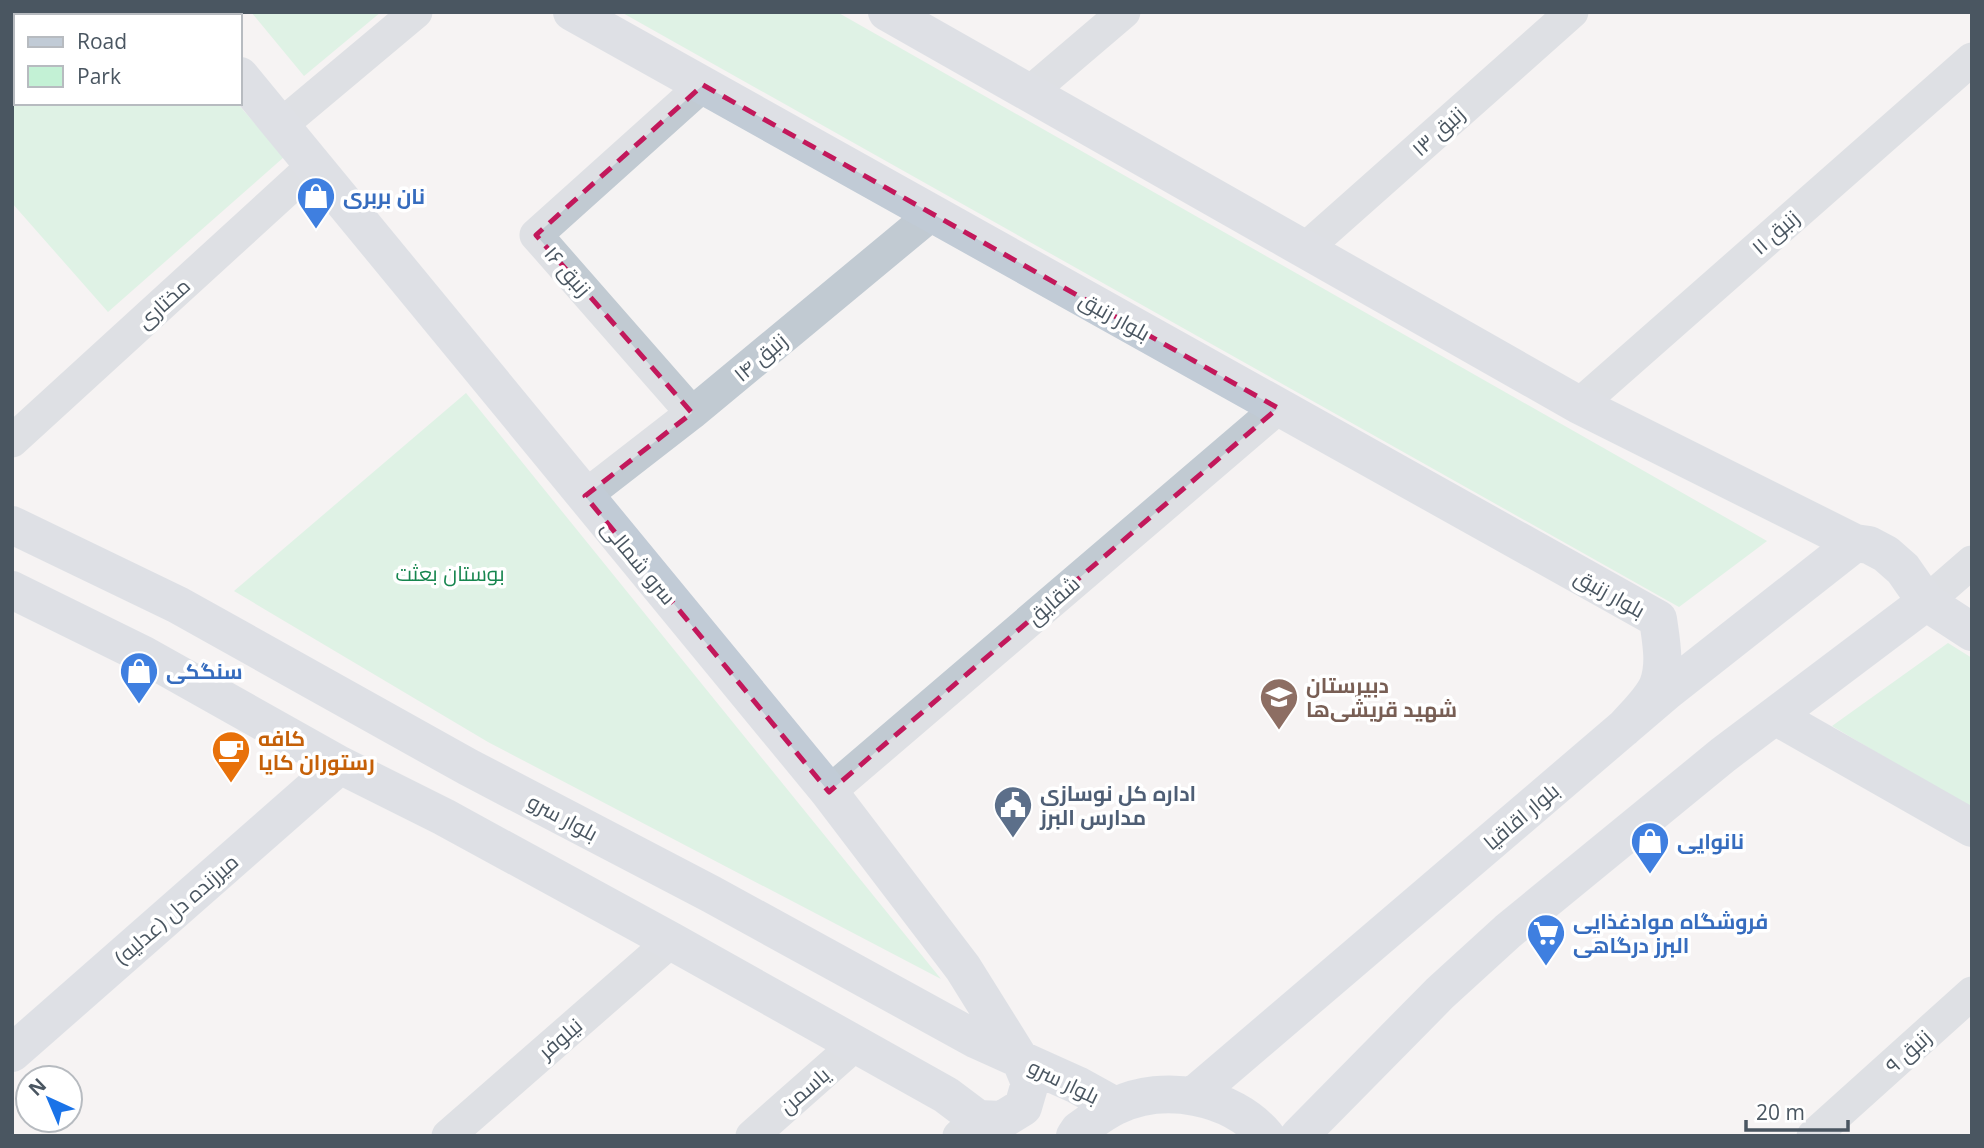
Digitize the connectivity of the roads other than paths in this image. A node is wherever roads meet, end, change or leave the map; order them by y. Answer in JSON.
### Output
{"nodes":[{"id":1,"x":416,"y":12,"type":"edge"},
{"id":2,"x":572,"y":12,"type":"edge"},
{"id":3,"x":887,"y":12,"type":"edge"},
{"id":4,"x":1124,"y":12,"type":"edge"},
{"id":5,"x":1572,"y":12,"type":"edge"},
{"id":6,"x":1972,"y":59,"type":"edge"},
{"id":7,"x":242,"y":78,"type":"edge"},
{"id":8,"x":703,"y":85,"type":"junction"},
{"id":9,"x":1029,"y":93,"type":"junction"},
{"id":10,"x":280,"y":126,"type":"junction"},
{"id":11,"x":313,"y":166,"type":"junction"},
{"id":12,"x":932,"y":214,"type":"junction"},
{"id":13,"x":1305,"y":249,"type":"junction"},
{"id":14,"x":1579,"y":405,"type":"junction"},
{"id":15,"x":1278,"y":408,"type":"junction"},
{"id":16,"x":692,"y":413,"type":"junction"},
{"id":17,"x":12,"y":441,"type":"edge"},
{"id":18,"x":585,"y":496,"type":"junction"},
{"id":19,"x":12,"y":525,"type":"edge"},
{"id":20,"x":1854,"y":543,"type":"junction"},
{"id":21,"x":1972,"y":562,"type":"edge"},
{"id":22,"x":12,"y":590,"type":"edge"},
{"id":23,"x":1926,"y":602,"type":"junction"},
{"id":24,"x":1972,"y":632,"type":"edge"},
{"id":25,"x":1775,"y":716,"type":"junction"},
{"id":26,"x":1624,"y":728,"type":"junction"},
{"id":27,"x":340,"y":765,"type":"junction"},
{"id":28,"x":829,"y":792,"type":"junction"},
{"id":29,"x":1972,"y":828,"type":"edge"},
{"id":30,"x":671,"y":941,"type":"junction"},
{"id":31,"x":1972,"y":993,"type":"edge"},
{"id":32,"x":856,"y":1044,"type":"junction"},
{"id":33,"x":12,"y":1053,"type":"edge"},
{"id":34,"x":1021,"y":1061,"type":"junction"},
{"id":35,"x":1193,"y":1096,"type":"junction"},
{"id":36,"x":1115,"y":1107,"type":"junction"},
{"id":37,"x":977,"y":1130,"type":"edge"},
{"id":38,"x":448,"y":1136,"type":"edge"},
{"id":39,"x":752,"y":1136,"type":"edge"},
{"id":40,"x":1075,"y":1136,"type":"edge"},
{"id":41,"x":1266,"y":1136,"type":"edge"},
{"id":42,"x":1299,"y":1136,"type":"edge"},
{"id":43,"x":1813,"y":1136,"type":"edge"}],
"edges":[{"from":1,"to":10,"type":"street"},
{"from":2,"to":8,"type":"street","name":"بلوار زنبق"},
{"from":3,"to":9,"type":"street"},
{"from":4,"to":9,"type":"street"},
{"from":5,"to":13,"type":"street","name":"زنبق ۱۳"},
{"from":6,"to":14,"type":"street","name":"زنبق ۱۱"},
{"from":7,"to":10,"type":"street","name":"سرو شمالی"},
{"from":8,"to":12,"type":"street","name":"بلوار زنبق"},
{"from":8,"to":16,"type":"street","name":"زنبق ۱۶"},
{"from":9,"to":13,"type":"street"},
{"from":10,"to":11,"type":"street","name":"سرو شمالی"},
{"from":11,"to":17,"type":"street","name":"مختاری"},
{"from":11,"to":18,"type":"street","name":"سرو شمالی"},
{"from":12,"to":15,"type":"street","name":"بلوار زنبق"},
{"from":12,"to":16,"type":"street","name":"زنبق ۱۴"},
{"from":13,"to":14,"type":"street"},
{"from":14,"to":20,"type":"street"},
{"from":15,"to":26,"type":"street","name":"بلوار زنبق"},
{"from":15,"to":28,"type":"street","name":"شقایق"},
{"from":16,"to":18,"type":"street","name":"زنبق ۱۴"},
{"from":18,"to":28,"type":"street","name":"سرو شمالی"},
{"from":19,"to":34,"type":"street","name":"بلوار سرو"},
{"from":20,"to":23,"type":"street"},
{"from":20,"to":26,"type":"street","name":"بلوار اقاقیا"},
{"from":21,"to":23,"type":"street"},
{"from":22,"to":27,"type":"street"},
{"from":23,"to":24,"type":"street"},
{"from":23,"to":25,"type":"street"},
{"from":25,"to":29,"type":"street"},
{"from":25,"to":42,"type":"street"},
{"from":26,"to":35,"type":"street","name":"بلوار اقاقیا"},
{"from":27,"to":30,"type":"street"},
{"from":27,"to":33,"type":"street","name":"میرزنده دل (عدلیه)"},
{"from":28,"to":34,"type":"street","name":"سرو شمالی"},
{"from":30,"to":32,"type":"street"},
{"from":30,"to":38,"type":"street","name":"نیلوفر"},
{"from":31,"to":43,"type":"street","name":"زنبق ۹"},
{"from":32,"to":37,"type":"street"},
{"from":32,"to":39,"type":"street","name":"یاسمن"},
{"from":34,"to":36,"type":"street","name":"بلوار سرو"},
{"from":34,"to":37,"type":"street"},
{"from":35,"to":36,"type":"street"},
{"from":35,"to":41,"type":"street"},
{"from":36,"to":40,"type":"street"}]}
